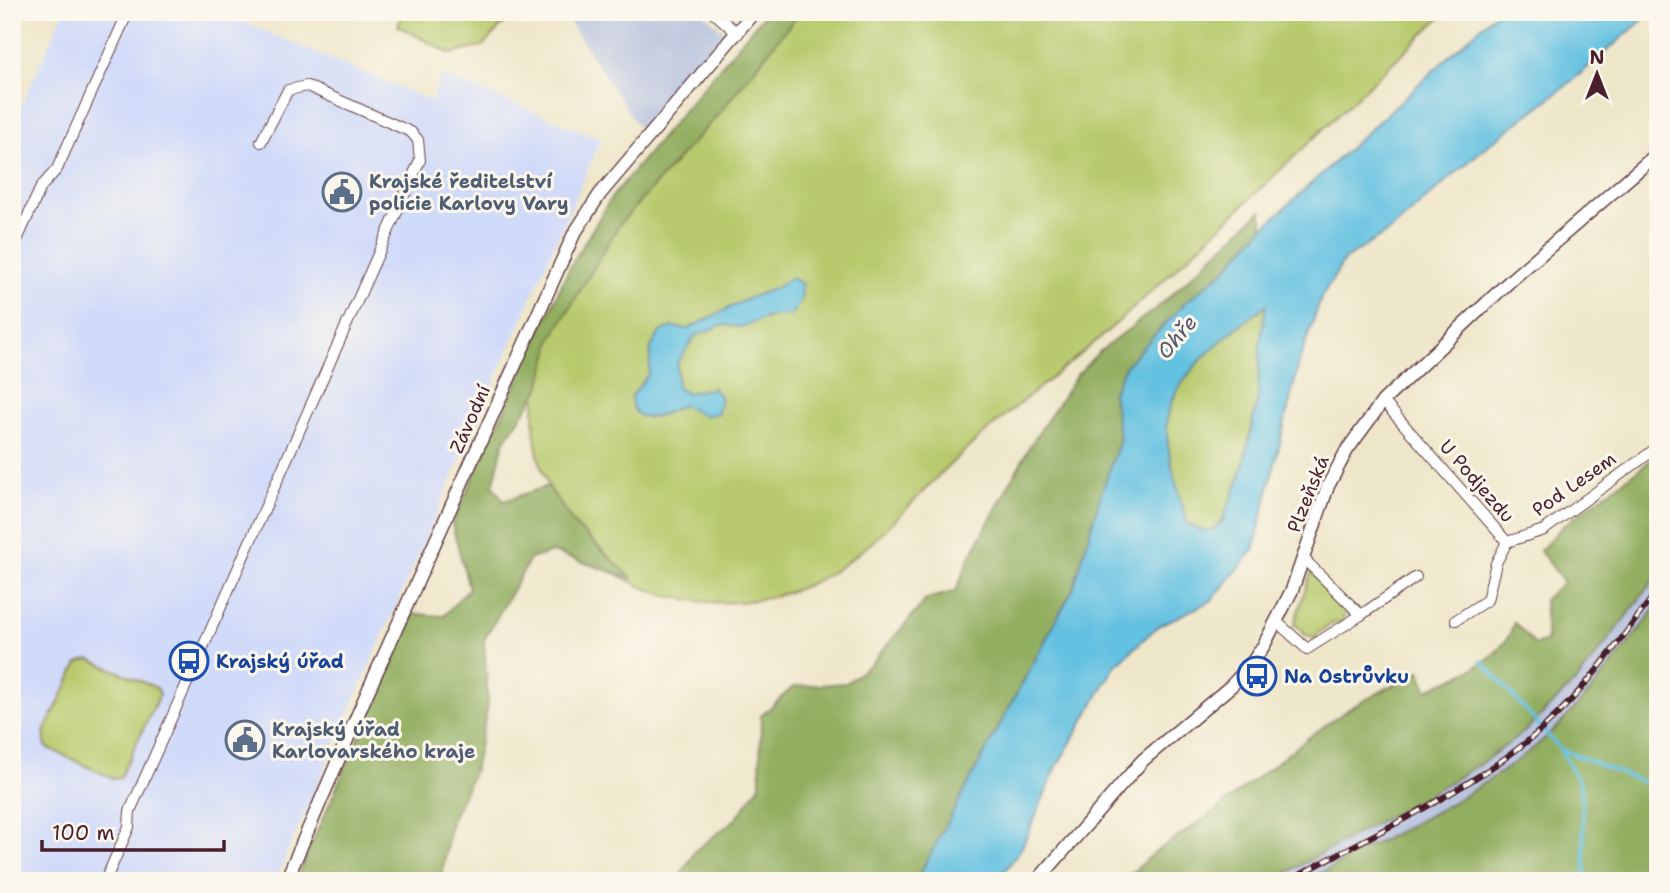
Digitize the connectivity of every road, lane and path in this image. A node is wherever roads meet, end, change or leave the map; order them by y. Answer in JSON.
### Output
{"nodes":[{"id":1,"x":128,"y":12,"type":"edge"},
{"id":2,"x":713,"y":12,"type":"edge"},
{"id":3,"x":754,"y":12,"type":"edge"},
{"id":4,"x":737,"y":34,"type":"junction"},
{"id":5,"x":261,"y":142,"type":"dead end"},
{"id":6,"x":1658,"y":153,"type":"edge"},
{"id":7,"x":12,"y":251,"type":"edge"},
{"id":8,"x":1383,"y":401,"type":"junction"},
{"id":9,"x":1658,"y":447,"type":"edge"},
{"id":10,"x":1507,"y":542,"type":"junction"},
{"id":11,"x":1303,"y":558,"type":"junction"},
{"id":12,"x":1416,"y":577,"type":"dead end"},
{"id":13,"x":1361,"y":615,"type":"junction"},
{"id":14,"x":1456,"y":620,"type":"dead end"},
{"id":15,"x":1277,"y":622,"type":"junction"},
{"id":16,"x":104,"y":881,"type":"edge"},
{"id":17,"x":286,"y":881,"type":"edge"},
{"id":18,"x":1037,"y":881,"type":"edge"}],
"edges":[{"from":1,"to":7,"type":"street"},
{"from":2,"to":4,"type":"street"},
{"from":3,"to":4,"type":"street","name":"Závodní"},
{"from":4,"to":17,"type":"street","name":"Závodní"},
{"from":5,"to":16,"type":"street"},
{"from":6,"to":8,"type":"street","name":"Plzeňská"},
{"from":8,"to":10,"type":"street","name":"U Podjezdu"},
{"from":8,"to":11,"type":"street","name":"Plzeňská"},
{"from":9,"to":10,"type":"street","name":"Pod Lesem"},
{"from":10,"to":14,"type":"street","name":"U Podjezdu"},
{"from":11,"to":13,"type":"street"},
{"from":11,"to":15,"type":"street","name":"Plzeňská"},
{"from":12,"to":13,"type":"street"},
{"from":13,"to":15,"type":"street"},
{"from":15,"to":18,"type":"street","name":"Plzeňská"}]}
